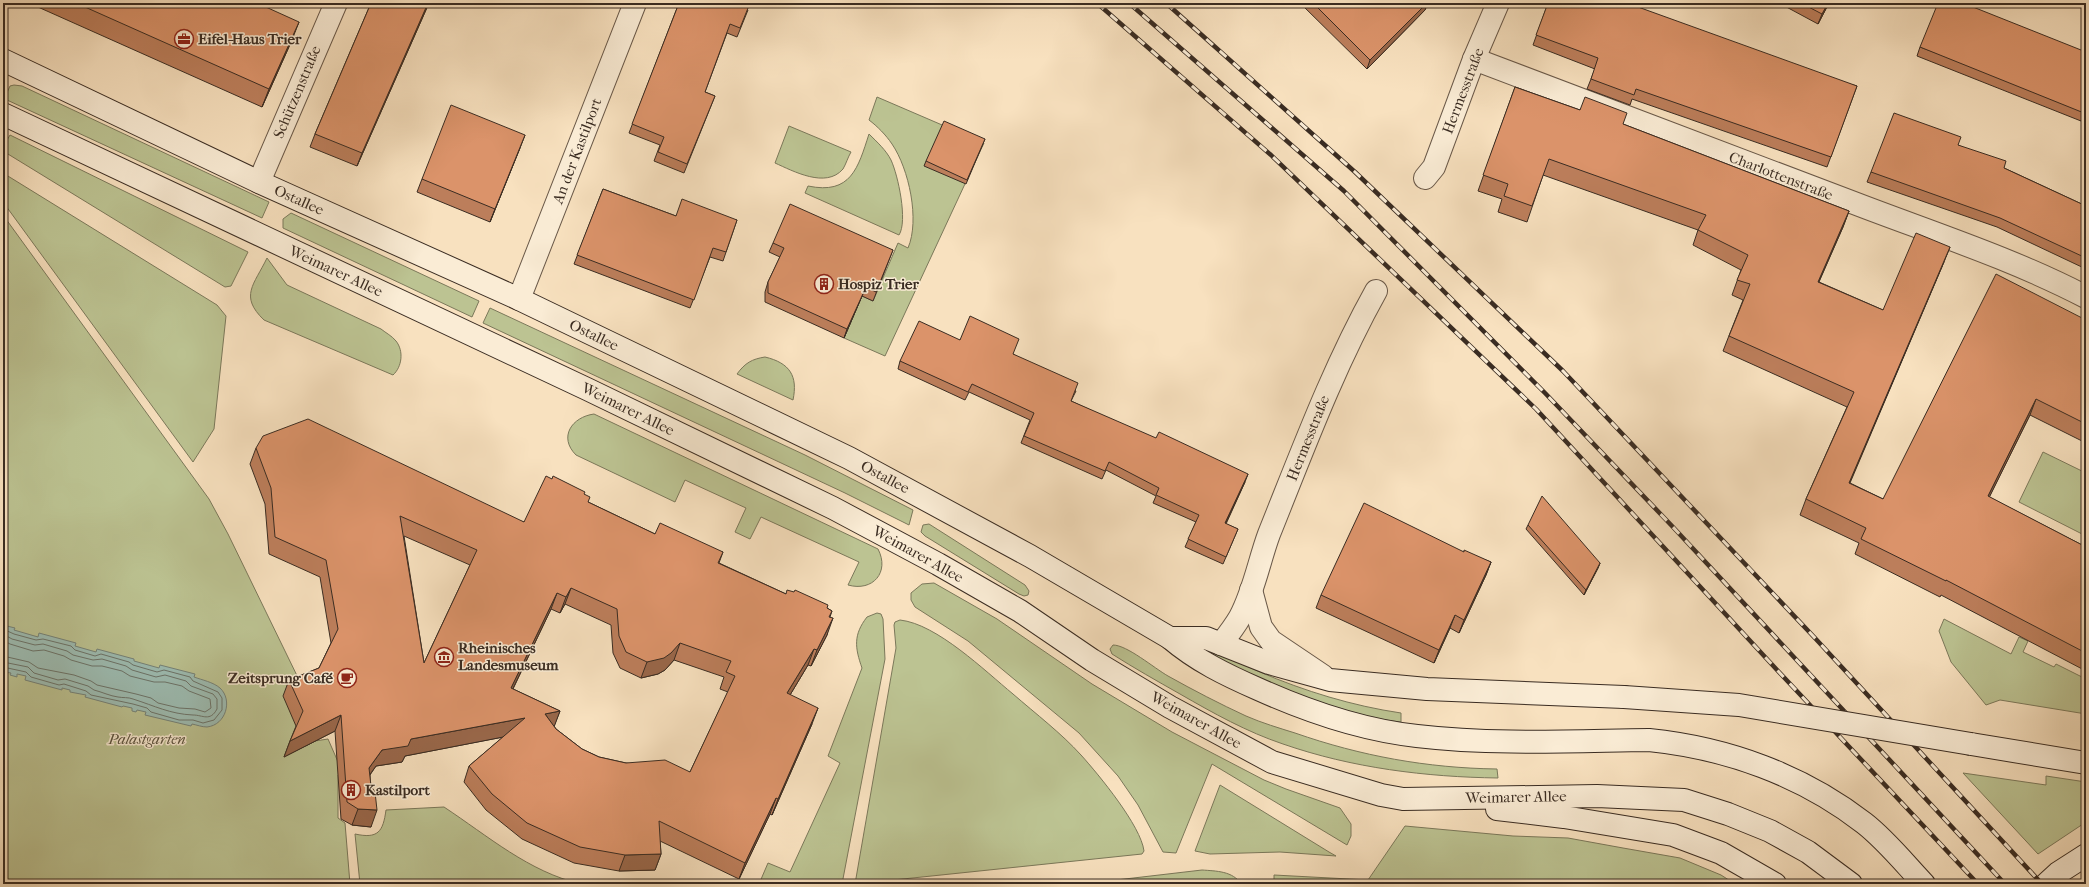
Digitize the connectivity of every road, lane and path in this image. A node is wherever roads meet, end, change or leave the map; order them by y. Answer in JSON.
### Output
{"nodes":[{"id":1,"x":336,"y":3,"type":"edge"},
{"id":2,"x":635,"y":3,"type":"edge"},
{"id":3,"x":1498,"y":3,"type":"edge"},
{"id":4,"x":1474,"y":59,"type":"junction"},
{"id":5,"x":3,"y":60,"type":"edge"},
{"id":6,"x":3,"y":114,"type":"edge"},
{"id":7,"x":1426,"y":178,"type":"dead end"},
{"id":8,"x":259,"y":182,"type":"junction"},
{"id":9,"x":1376,"y":291,"type":"dead end"},
{"id":10,"x":2086,"y":296,"type":"edge"},
{"id":11,"x":519,"y":299,"type":"junction"},
{"id":12,"x":1251,"y":590,"type":"junction"},
{"id":13,"x":1170,"y":638,"type":"junction"},
{"id":14,"x":1222,"y":644,"type":"junction"},
{"id":15,"x":1330,"y":680,"type":"junction"},
{"id":16,"x":2086,"y":763,"type":"edge"},
{"id":17,"x":1403,"y":799,"type":"junction"},
{"id":18,"x":2083,"y":857,"type":"edge"},
{"id":19,"x":1775,"y":884,"type":"edge"},
{"id":20,"x":1850,"y":884,"type":"edge"},
{"id":21,"x":1924,"y":884,"type":"edge"},
{"id":22,"x":2046,"y":884,"type":"edge"}],
"edges":[{"from":1,"to":8,"type":"main road","name":"Schützenstraße"},
{"from":2,"to":11,"type":"main road","name":"An der Kastilport"},
{"from":3,"to":4,"type":"main road","name":"Hermesstraße"},
{"from":4,"to":7,"type":"main road","name":"Hermesstraße"},
{"from":4,"to":10,"type":"main road","name":"Charlottenstraße"},
{"from":5,"to":8,"type":"main road","name":"Ostallee"},
{"from":6,"to":17,"type":"main road","name":"Weimarer Allee"},
{"from":8,"to":11,"type":"main road","name":"Ostallee"},
{"from":9,"to":12,"type":"main road","name":"Hermesstraße"},
{"from":11,"to":13,"type":"main road","name":"Ostallee"},
{"from":12,"to":14,"type":"main road","name":"Hermesstraße"},
{"from":12,"to":15,"type":"main road"},
{"from":13,"to":14,"type":"main road"},
{"from":13,"to":21,"type":"main road","name":"Ostallee"},
{"from":14,"to":15,"type":"main road"},
{"from":15,"to":16,"type":"main road","bridge":true},
{"from":17,"to":19,"type":"main road"},
{"from":17,"to":20,"type":"main road","name":"Weimarer Allee"},
{"from":18,"to":22,"type":"main road"}]}
